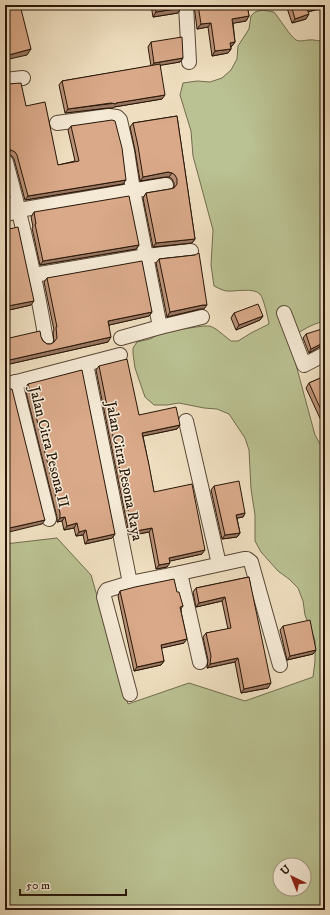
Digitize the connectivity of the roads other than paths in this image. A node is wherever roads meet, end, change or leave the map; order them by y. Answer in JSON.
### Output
{"nodes":[{"id":1,"x":186,"y":5,"type":"edge"},
{"id":2,"x":190,"y":62,"type":"dead end"},
{"id":3,"x":23,"y":78,"type":"dead end"},
{"id":4,"x":5,"y":80,"type":"edge"},
{"id":5,"x":57,"y":123,"type":"dead end"},
{"id":6,"x":6,"y":162,"type":"dead end"},
{"id":7,"x":166,"y":185,"type":"dead end"},
{"id":8,"x":133,"y":190,"type":"junction"},
{"id":9,"x":19,"y":210,"type":"junction"},
{"id":10,"x":5,"y":215,"type":"edge"},
{"id":11,"x":191,"y":250,"type":"dead end"},
{"id":12,"x":146,"y":256,"type":"junction"},
{"id":13,"x":34,"y":275,"type":"junction"},
{"id":14,"x":284,"y":313,"type":"dead end"},
{"id":15,"x":202,"y":317,"type":"dead end"},
{"id":16,"x":160,"y":327,"type":"junction"},
{"id":17,"x":121,"y":338,"type":"dead end"},
{"id":18,"x":46,"y":340,"type":"dead end"},
{"id":19,"x":325,"y":354,"type":"edge"},
{"id":20,"x":120,"y":355,"type":"dead end"},
{"id":21,"x":86,"y":364,"type":"junction"},
{"id":22,"x":10,"y":384,"type":"edge"},
{"id":23,"x":186,"y":421,"type":"dead end"},
{"id":24,"x":49,"y":519,"type":"dead end"},
{"id":25,"x":219,"y":564,"type":"junction"},
{"id":26,"x":180,"y":573,"type":"junction"},
{"id":27,"x":130,"y":584,"type":"junction"},
{"id":28,"x":200,"y":662,"type":"dead end"},
{"id":29,"x":280,"y":665,"type":"dead end"},
{"id":30,"x":130,"y":694,"type":"dead end"}],
"edges":[{"from":1,"to":2,"type":"street"},
{"from":3,"to":4,"type":"street"},
{"from":5,"to":8,"type":"street"},
{"from":6,"to":9,"type":"street"},
{"from":7,"to":8,"type":"street"},
{"from":8,"to":9,"type":"street"},
{"from":8,"to":12,"type":"street"},
{"from":9,"to":10,"type":"street"},
{"from":9,"to":13,"type":"street"},
{"from":11,"to":12,"type":"street"},
{"from":12,"to":13,"type":"street"},
{"from":12,"to":16,"type":"street"},
{"from":13,"to":18,"type":"street"},
{"from":14,"to":19,"type":"street"},
{"from":15,"to":16,"type":"street"},
{"from":16,"to":17,"type":"street"},
{"from":20,"to":21,"type":"street"},
{"from":21,"to":22,"type":"street"},
{"from":21,"to":27,"type":"street","name":"Jalan Citra Pesona Raya"},
{"from":22,"to":24,"type":"street","name":"Jalan Citra Pesona II"},
{"from":23,"to":25,"type":"street"},
{"from":25,"to":26,"type":"street"},
{"from":25,"to":29,"type":"street"},
{"from":26,"to":27,"type":"street"},
{"from":26,"to":28,"type":"street"},
{"from":27,"to":30,"type":"street"}]}
